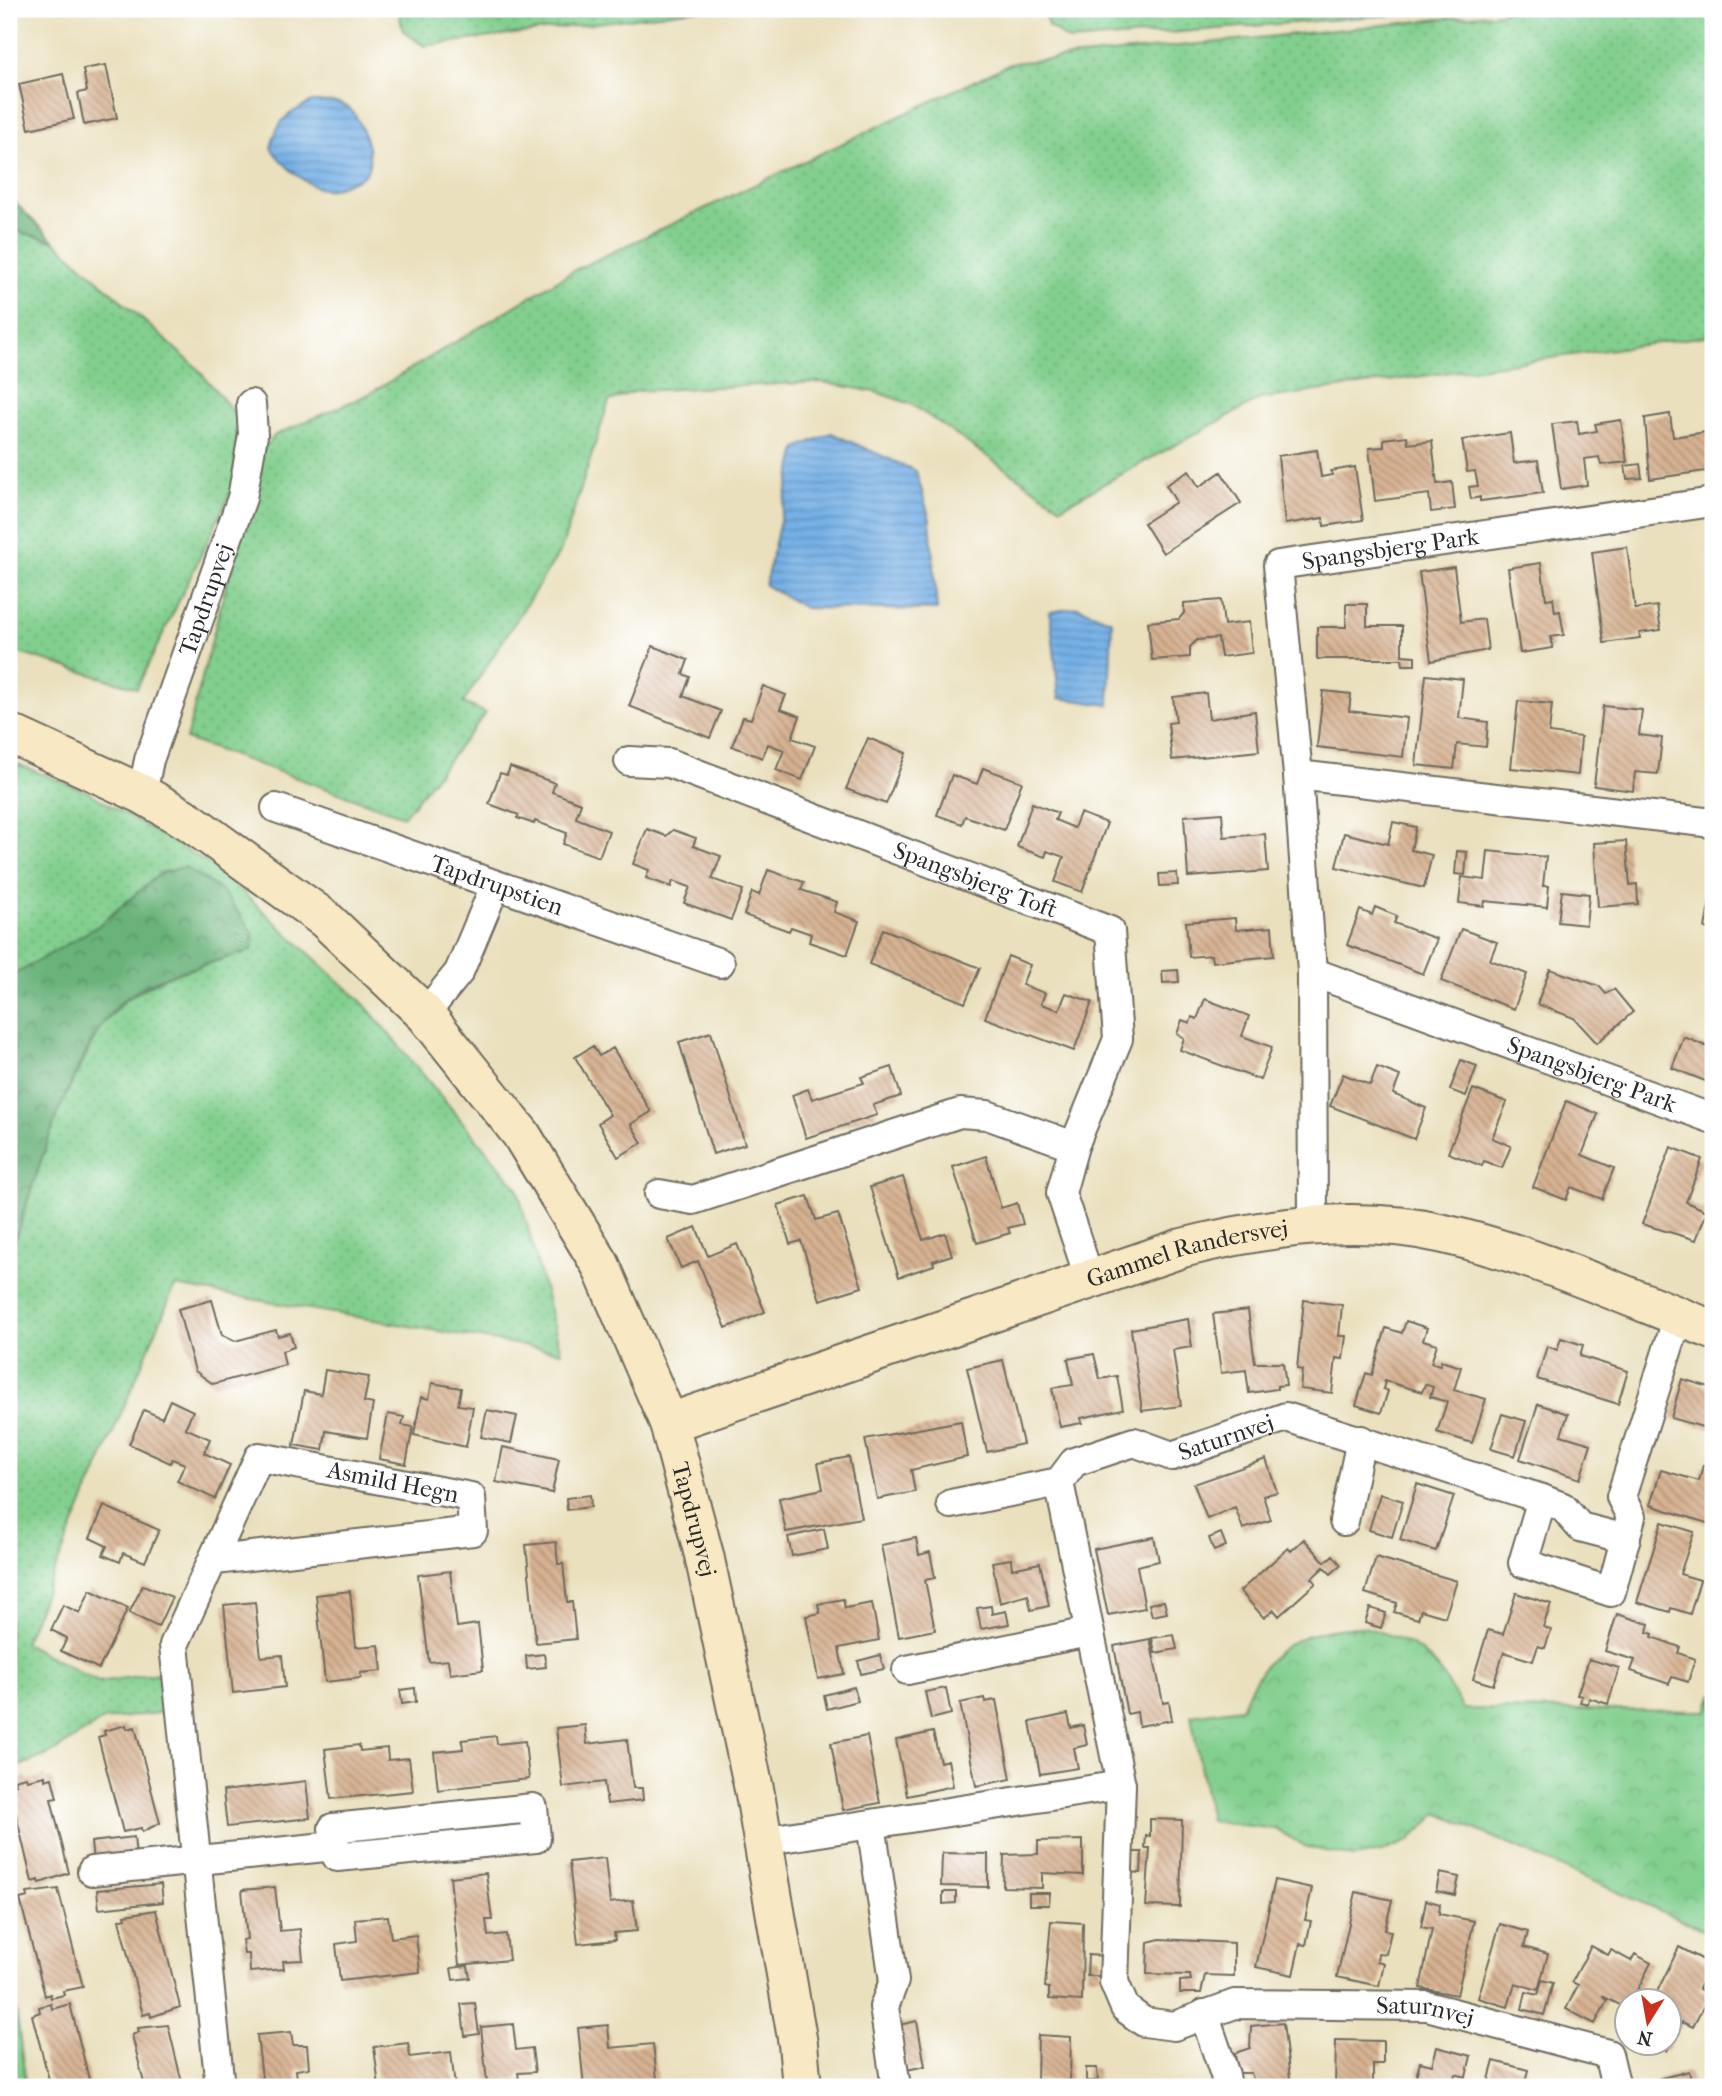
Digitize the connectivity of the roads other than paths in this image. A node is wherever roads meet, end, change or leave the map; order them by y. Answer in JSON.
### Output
{"nodes":[{"id":1,"x":251,"y":404,"type":"dead end"},
{"id":2,"x":1713,"y":502,"type":"edge"},
{"id":3,"x":9,"y":733,"type":"edge"},
{"id":4,"x":629,"y":761,"type":"dead end"},
{"id":5,"x":1298,"y":775,"type":"junction"},
{"id":6,"x":142,"y":794,"type":"junction"},
{"id":7,"x":275,"y":808,"type":"dead end"},
{"id":8,"x":1713,"y":823,"type":"edge"},
{"id":9,"x":495,"y":886,"type":"junction"},
{"id":10,"x":720,"y":963,"type":"dead end"},
{"id":11,"x":1312,"y":972,"type":"junction"},
{"id":12,"x":425,"y":1014,"type":"junction"},
{"id":13,"x":1713,"y":1119,"type":"edge"},
{"id":14,"x":1074,"y":1146,"type":"junction"},
{"id":15,"x":659,"y":1195,"type":"dead end"},
{"id":16,"x":1313,"y":1225,"type":"junction"},
{"id":17,"x":1090,"y":1280,"type":"junction"},
{"id":18,"x":1678,"y":1317,"type":"junction"},
{"id":19,"x":1713,"y":1330,"type":"edge"},
{"id":20,"x":668,"y":1423,"type":"junction"},
{"id":21,"x":1361,"y":1440,"type":"junction"},
{"id":22,"x":1059,"y":1482,"type":"junction"},
{"id":23,"x":1542,"y":1499,"type":"junction"},
{"id":24,"x":951,"y":1504,"type":"dead end"},
{"id":25,"x":1344,"y":1521,"type":"dead end"},
{"id":26,"x":1626,"y":1539,"type":"junction"},
{"id":27,"x":215,"y":1560,"type":"junction"},
{"id":28,"x":1088,"y":1632,"type":"junction"},
{"id":29,"x":907,"y":1670,"type":"dead end"},
{"id":30,"x":1121,"y":1785,"type":"junction"},
{"id":31,"x":871,"y":1824,"type":"junction"},
{"id":32,"x":762,"y":1841,"type":"junction"},
{"id":33,"x":335,"y":1846,"type":"junction"},
{"id":34,"x":194,"y":1860,"type":"junction"},
{"id":35,"x":92,"y":1871,"type":"dead end"},
{"id":36,"x":1203,"y":2014,"type":"junction"},
{"id":37,"x":220,"y":2087,"type":"edge"},
{"id":38,"x":802,"y":2087,"type":"edge"},
{"id":39,"x":896,"y":2087,"type":"edge"},
{"id":40,"x":1227,"y":2087,"type":"edge"},
{"id":41,"x":1616,"y":2087,"type":"edge"}],
"edges":[{"from":1,"to":6,"type":"street","name":"Tapdrupvej"},
{"from":2,"to":5,"type":"street","name":"Spangsbjerg Park"},
{"from":3,"to":6,"type":"street","name":"Tapdrupvej"},
{"from":4,"to":14,"type":"street","name":"Spangsbjerg Toft"},
{"from":5,"to":8,"type":"street"},
{"from":5,"to":11,"type":"street","name":"Spangsbjerg Park"},
{"from":6,"to":12,"type":"street","name":"Tapdrupvej"},
{"from":7,"to":9,"type":"street","name":"Tapdrupstien"},
{"from":9,"to":10,"type":"street","name":"Tapdrupstien"},
{"from":9,"to":12,"type":"street"},
{"from":11,"to":13,"type":"street","name":"Spangsbjerg Park"},
{"from":11,"to":16,"type":"street","name":"Spangsbjerg Park"},
{"from":12,"to":20,"type":"street","name":"Tapdrupvej"},
{"from":14,"to":15,"type":"street"},
{"from":14,"to":17,"type":"street","name":"Spangsbjerg Toft"},
{"from":16,"to":17,"type":"street","name":"Gammel Randersvej"},
{"from":16,"to":18,"type":"street","name":"Gammel Randersvej"},
{"from":17,"to":20,"type":"street","name":"Gammel Randersvej"},
{"from":18,"to":19,"type":"street","name":"Gammel Randersvej"},
{"from":18,"to":26,"type":"street"},
{"from":20,"to":32,"type":"street","name":"Tapdrupvej"},
{"from":21,"to":22,"type":"street","name":"Saturnvej"},
{"from":21,"to":23,"type":"street","name":"Saturnvej"},
{"from":21,"to":25,"type":"street"},
{"from":22,"to":24,"type":"street"},
{"from":22,"to":28,"type":"street","name":"Saturnvej"},
{"from":23,"to":26,"type":"street","name":"Saturnvej"},
{"from":23,"to":26,"type":"street"},
{"from":27,"to":27,"type":"street","name":"Asmild Hegn"},
{"from":27,"to":34,"type":"street","name":"Asmild Hegn"},
{"from":28,"to":29,"type":"street"},
{"from":28,"to":30,"type":"street","name":"Saturnvej"},
{"from":30,"to":31,"type":"street"},
{"from":30,"to":36,"type":"street","name":"Saturnvej"},
{"from":31,"to":32,"type":"street"},
{"from":31,"to":39,"type":"street"},
{"from":32,"to":38,"type":"street","name":"Tapdrupvej"},
{"from":33,"to":33,"type":"street"},
{"from":33,"to":34,"type":"street"},
{"from":34,"to":35,"type":"street"},
{"from":34,"to":37,"type":"street","name":"Asmild Hegn"},
{"from":36,"to":40,"type":"street"},
{"from":36,"to":41,"type":"street","name":"Saturnvej"}]}
